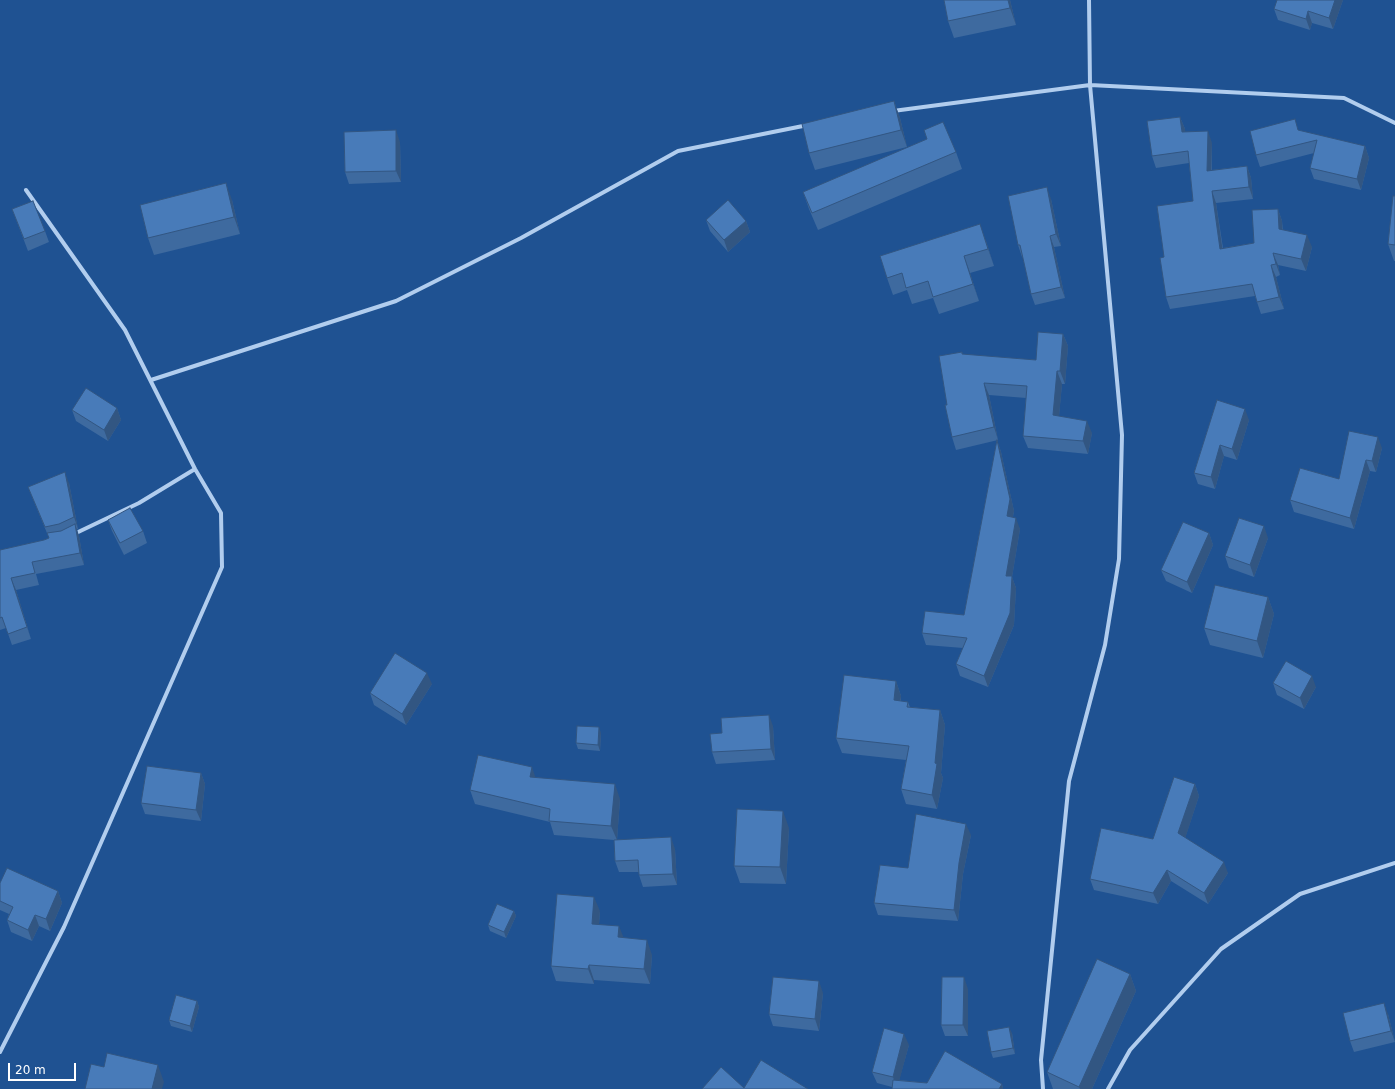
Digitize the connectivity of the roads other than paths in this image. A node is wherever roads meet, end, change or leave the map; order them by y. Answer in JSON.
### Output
{"nodes":[{"id":1,"x":1089,"y":0,"type":"edge"},
{"id":2,"x":1090,"y":85,"type":"junction"},
{"id":3,"x":886,"y":112,"type":"edge"},
{"id":4,"x":816,"y":123,"type":"edge"},
{"id":5,"x":1395,"y":123,"type":"edge"},
{"id":6,"x":26,"y":190,"type":"dead end"},
{"id":7,"x":150,"y":380,"type":"junction"},
{"id":8,"x":195,"y":469,"type":"junction"},
{"id":9,"x":71,"y":535,"type":"edge"},
{"id":10,"x":1395,"y":863,"type":"edge"},
{"id":11,"x":0,"y":1052,"type":"edge"},
{"id":12,"x":1043,"y":1089,"type":"edge"},
{"id":13,"x":1108,"y":1089,"type":"edge"}],
"edges":[{"from":1,"to":2,"type":"street"},
{"from":2,"to":3,"type":"street"},
{"from":2,"to":5,"type":"street"},
{"from":2,"to":12,"type":"street"},
{"from":4,"to":7,"type":"street"},
{"from":6,"to":7,"type":"street"},
{"from":7,"to":8,"type":"street"},
{"from":8,"to":9,"type":"street"},
{"from":8,"to":11,"type":"street"},
{"from":10,"to":13,"type":"street"}]}
